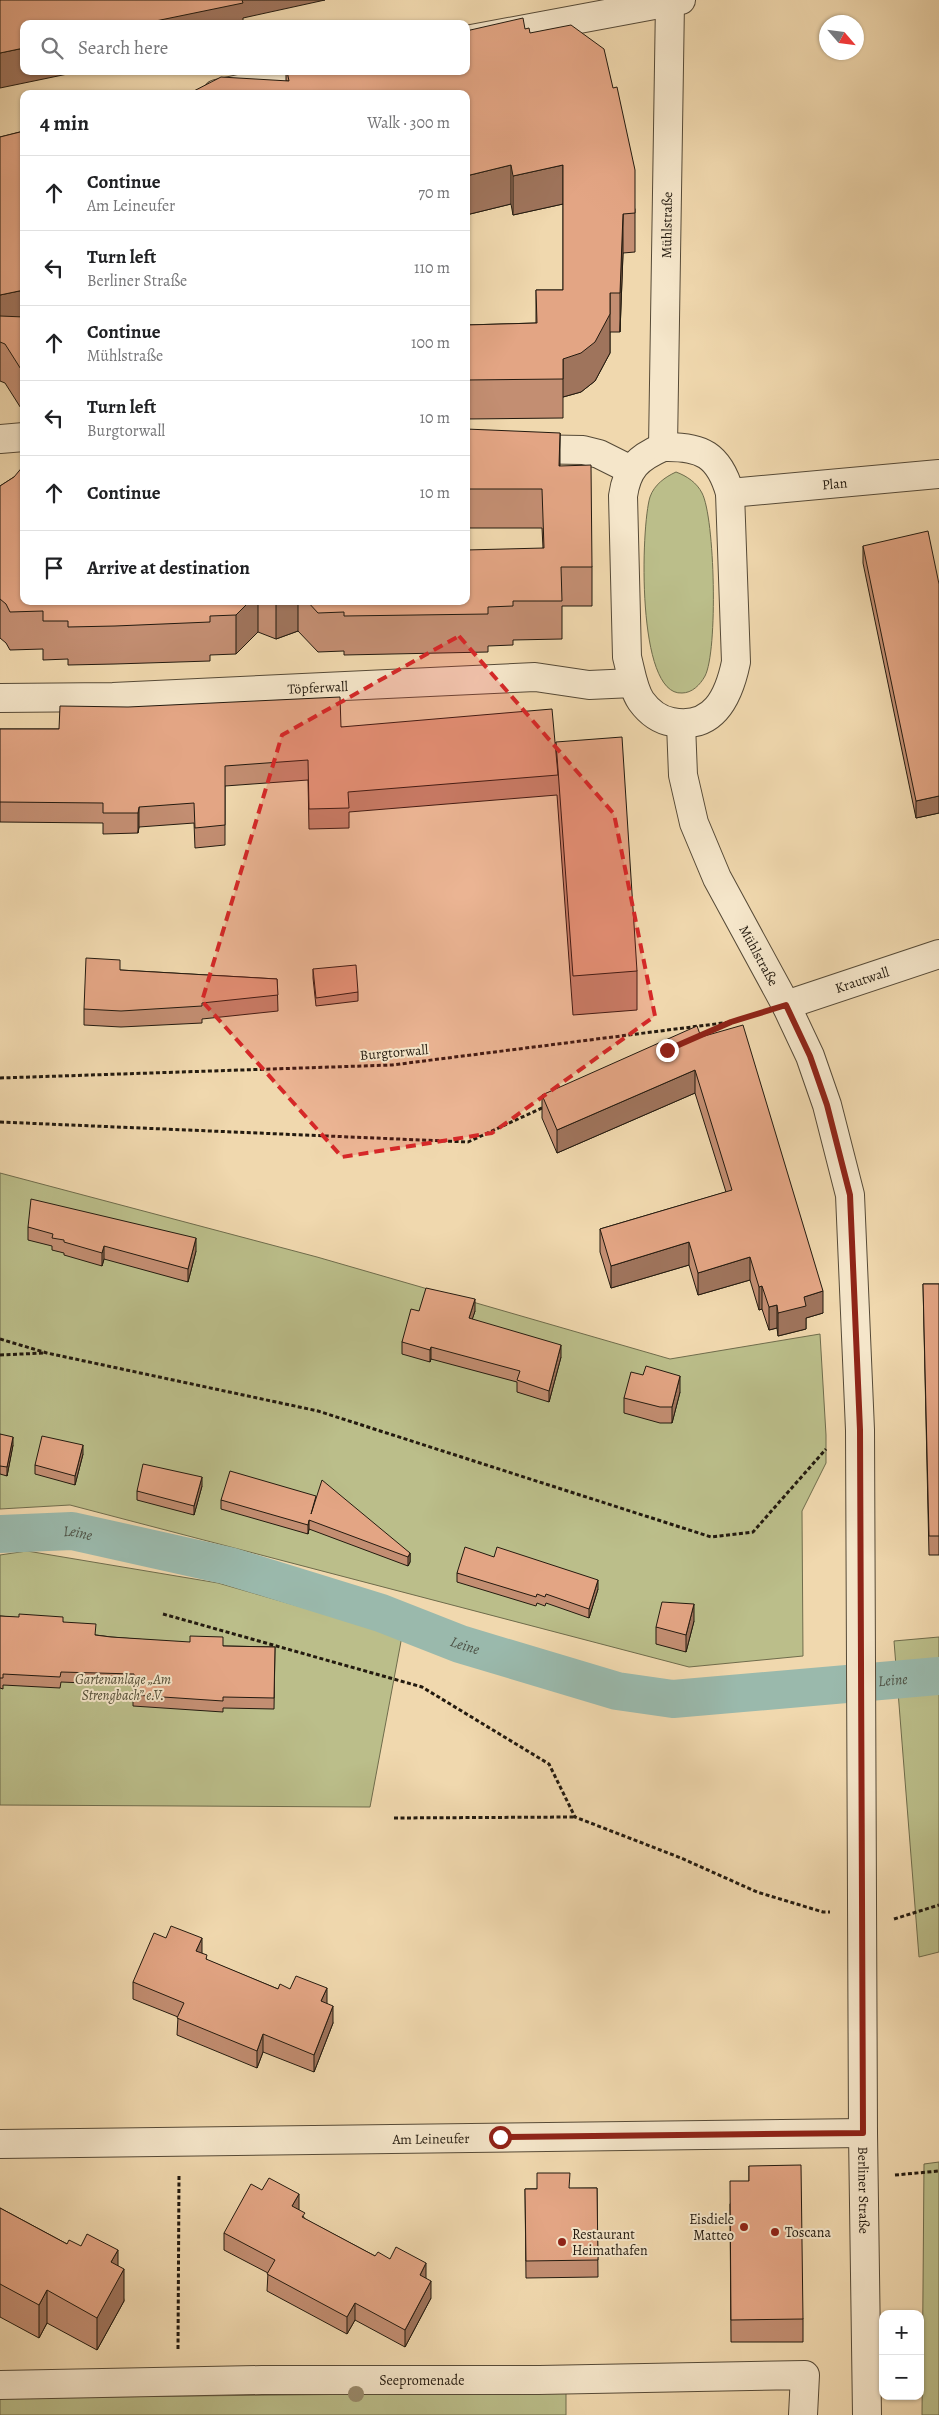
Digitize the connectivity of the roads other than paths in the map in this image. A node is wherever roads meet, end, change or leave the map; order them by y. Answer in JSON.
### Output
{"nodes":[{"id":1,"x":676,"y":1,"type":"edge"},
{"id":2,"x":470,"y":39,"type":"edge"},
{"id":3,"x":303,"y":75,"type":"edge"},
{"id":4,"x":234,"y":90,"type":"edge"},
{"id":5,"x":20,"y":437,"type":"edge"},
{"id":6,"x":0,"y":438,"type":"edge"},
{"id":7,"x":663,"y":447,"type":"junction"},
{"id":8,"x":470,"y":448,"type":"edge"},
{"id":9,"x":631,"y":470,"type":"junction"},
{"id":10,"x":939,"y":474,"type":"edge"},
{"id":11,"x":730,"y":493,"type":"junction"},
{"id":12,"x":633,"y":683,"type":"junction"},
{"id":13,"x":0,"y":698,"type":"edge"},
{"id":14,"x":681,"y":724,"type":"junction"},
{"id":15,"x":939,"y":954,"type":"edge"},
{"id":16,"x":786,"y":1005,"type":"junction"},
{"id":17,"x":861,"y":1545,"type":"joint"},
{"id":18,"x":863,"y":2133,"type":"junction"},
{"id":19,"x":0,"y":2144,"type":"edge"},
{"id":20,"x":0,"y":2385,"type":"edge"},
{"id":21,"x":803,"y":2415,"type":"edge"},
{"id":22,"x":867,"y":2415,"type":"edge"}],
"edges":[{"from":1,"to":2,"type":"street"},
{"from":1,"to":7,"type":"street","name":"Mühlstraße"},
{"from":3,"to":4,"type":"street"},
{"from":5,"to":6,"type":"street"},
{"from":7,"to":9,"type":"street"},
{"from":7,"to":11,"type":"street"},
{"from":8,"to":9,"type":"street"},
{"from":9,"to":12,"type":"street"},
{"from":10,"to":11,"type":"street","name":"Plan"},
{"from":11,"to":14,"type":"street"},
{"from":12,"to":13,"type":"street","name":"Töpferwall"},
{"from":12,"to":14,"type":"street"},
{"from":14,"to":16,"type":"street","name":"Mühlstraße"},
{"from":15,"to":16,"type":"street","name":"Krautwall"},
{"from":16,"to":17,"type":"street","name":"Mühlstraße"},
{"from":17,"to":18,"type":"street","name":"Berliner Straße"},
{"from":18,"to":19,"type":"street","name":"Am Leineufer"},
{"from":18,"to":22,"type":"street","name":"Berliner Straße"},
{"from":20,"to":21,"type":"street","name":"Seepromenade"}]}
